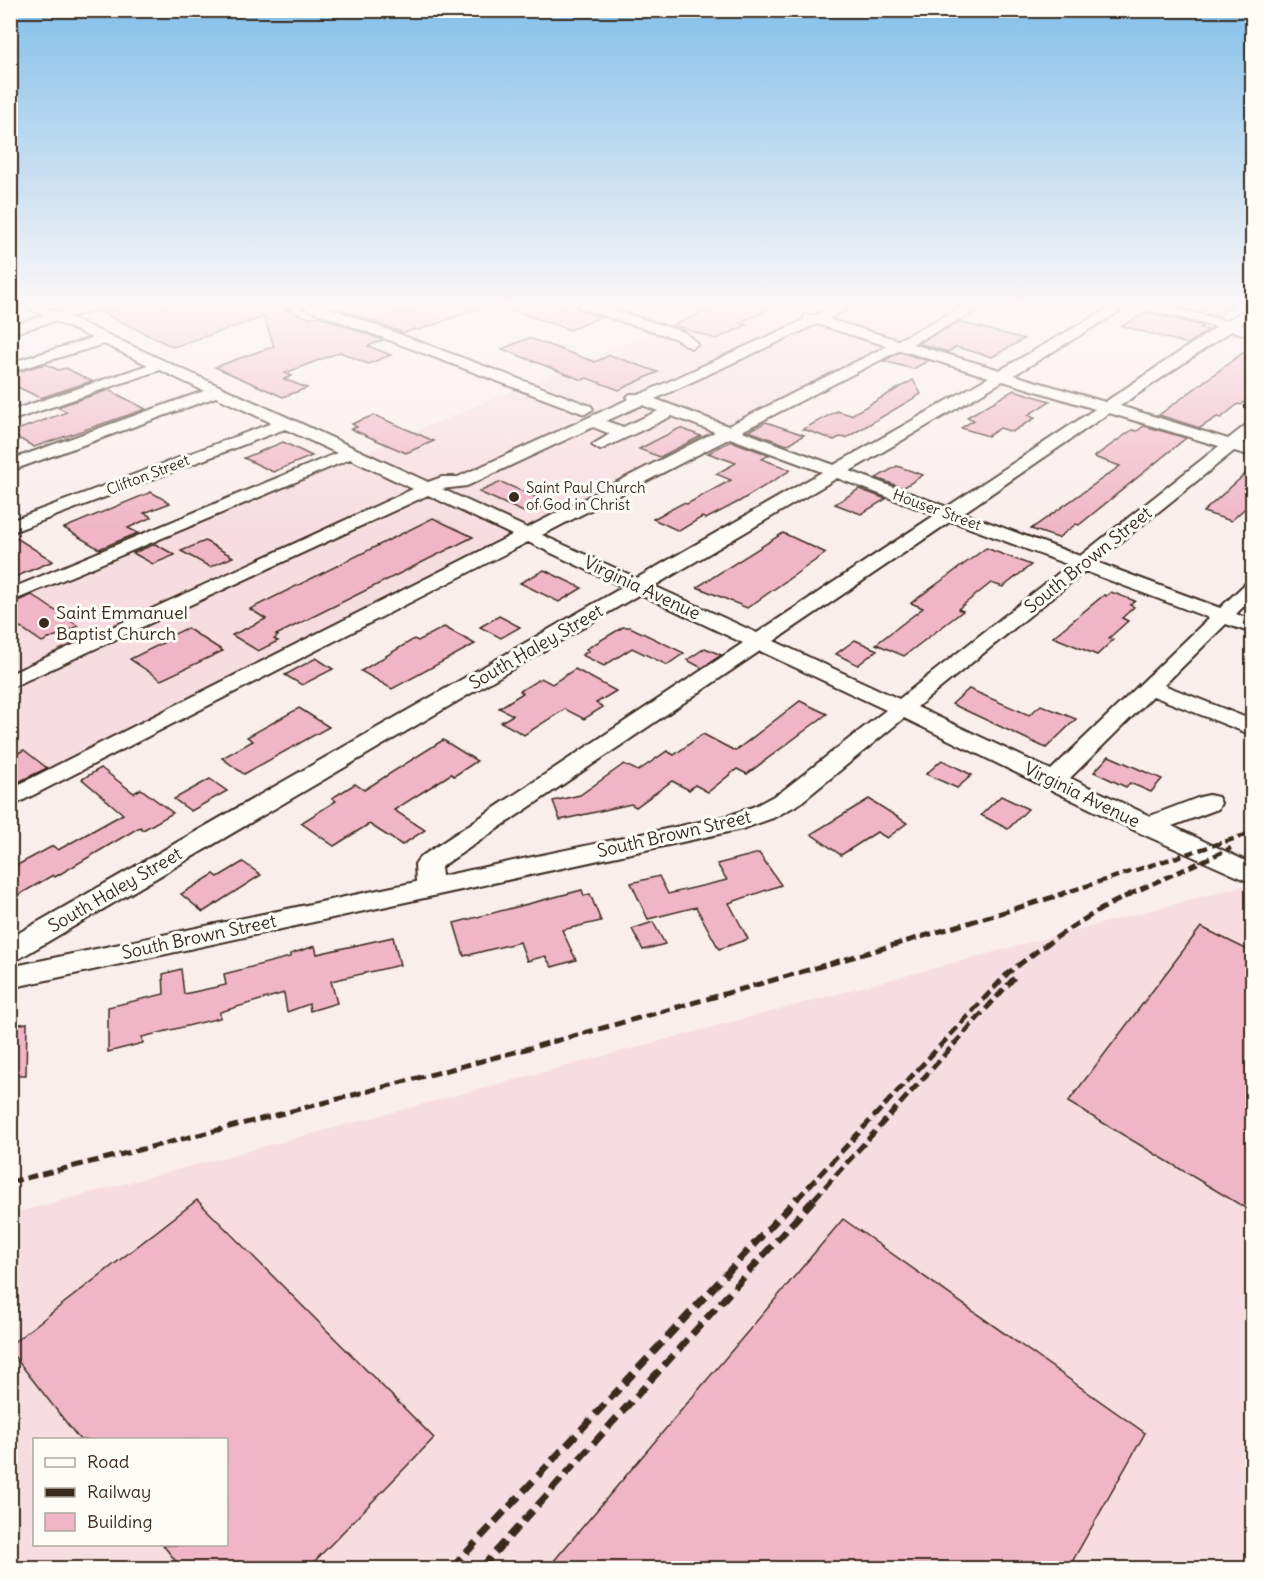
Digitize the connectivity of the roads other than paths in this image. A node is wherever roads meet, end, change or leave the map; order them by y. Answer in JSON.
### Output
{"nodes":[{"id":1,"x":121,"y":379,"type":"edge"},
{"id":2,"x":191,"y":379,"type":"edge"},
{"id":3,"x":497,"y":379,"type":"edge"},
{"id":4,"x":651,"y":379,"type":"edge"},
{"id":5,"x":683,"y":379,"type":"edge"},
{"id":6,"x":833,"y":379,"type":"edge"},
{"id":7,"x":996,"y":379,"type":"edge"},
{"id":8,"x":1010,"y":379,"type":"edge"},
{"id":9,"x":1151,"y":379,"type":"edge"},
{"id":10,"x":217,"y":391,"type":"junction"},
{"id":11,"x":621,"y":392,"type":"junction"},
{"id":12,"x":641,"y":400,"type":"junction"},
{"id":13,"x":1107,"y":408,"type":"junction"},
{"id":14,"x":671,"y":411,"type":"junction"},
{"id":15,"x":589,"y":415,"type":"junction"},
{"id":16,"x":10,"y":416,"type":"edge"},
{"id":17,"x":285,"y":423,"type":"junction"},
{"id":18,"x":544,"y":427,"type":"dead end"},
{"id":19,"x":1252,"y":428,"type":"edge"},
{"id":20,"x":728,"y":432,"type":"junction"},
{"id":21,"x":624,"y":433,"type":"junction"},
{"id":22,"x":600,"y":445,"type":"dead end"},
{"id":23,"x":1242,"y":448,"type":"edge"},
{"id":24,"x":351,"y":453,"type":"junction"},
{"id":25,"x":10,"y":466,"type":"edge"},
{"id":26,"x":836,"y":472,"type":"junction"},
{"id":27,"x":440,"y":480,"type":"junction"},
{"id":28,"x":949,"y":514,"type":"junction"},
{"id":29,"x":10,"y":528,"type":"edge"},
{"id":30,"x":526,"y":535,"type":"junction"},
{"id":31,"x":1083,"y":564,"type":"junction"},
{"id":32,"x":639,"y":587,"type":"junction"},
{"id":33,"x":1252,"y":588,"type":"edge"},
{"id":34,"x":10,"y":596,"type":"edge"},
{"id":35,"x":1223,"y":616,"type":"junction"},
{"id":36,"x":1252,"y":627,"type":"edge"},
{"id":37,"x":757,"y":641,"type":"junction"},
{"id":38,"x":10,"y":682,"type":"edge"},
{"id":39,"x":1150,"y":687,"type":"junction"},
{"id":40,"x":903,"y":709,"type":"junction"},
{"id":41,"x":1252,"y":728,"type":"edge"},
{"id":42,"x":1053,"y":781,"type":"junction"},
{"id":43,"x":10,"y":799,"type":"edge"},
{"id":44,"x":1209,"y":803,"type":"dead end"},
{"id":45,"x":1147,"y":826,"type":"junction"},
{"id":46,"x":1252,"y":874,"type":"edge"},
{"id":47,"x":430,"y":888,"type":"junction"},
{"id":48,"x":10,"y":951,"type":"edge"},
{"id":49,"x":10,"y":978,"type":"edge"}],
"edges":[{"from":1,"to":16,"type":"street"},
{"from":2,"to":10,"type":"street","name":"Virginia Avenue"},
{"from":3,"to":15,"type":"street"},
{"from":4,"to":11,"type":"street"},
{"from":5,"to":12,"type":"street"},
{"from":6,"to":20,"type":"street"},
{"from":7,"to":26,"type":"street","name":"South Haley Street"},
{"from":8,"to":13,"type":"street"},
{"from":9,"to":13,"type":"street"},
{"from":10,"to":17,"type":"street","name":"Virginia Avenue"},
{"from":10,"to":25,"type":"street"},
{"from":11,"to":12,"type":"street","name":"Houser Street"},
{"from":11,"to":15,"type":"street"},
{"from":12,"to":14,"type":"street","name":"Houser Street"},
{"from":12,"to":15,"type":"street"},
{"from":13,"to":23,"type":"street"},
{"from":13,"to":28,"type":"street"},
{"from":14,"to":20,"type":"street","name":"Houser Street"},
{"from":14,"to":21,"type":"street"},
{"from":15,"to":18,"type":"street"},
{"from":15,"to":21,"type":"street"},
{"from":15,"to":27,"type":"street"},
{"from":17,"to":24,"type":"street","name":"Virginia Avenue"},
{"from":17,"to":29,"type":"street","name":"Clifton Street"},
{"from":19,"to":23,"type":"street","name":"South Brown Street"},
{"from":20,"to":26,"type":"street","name":"Houser Street"},
{"from":20,"to":30,"type":"street"},
{"from":21,"to":22,"type":"street"},
{"from":23,"to":31,"type":"street","name":"South Brown Street"},
{"from":24,"to":27,"type":"street","name":"Virginia Avenue"},
{"from":24,"to":34,"type":"street"},
{"from":26,"to":28,"type":"street","name":"Houser Street"},
{"from":26,"to":32,"type":"street","name":"South Haley Street"},
{"from":27,"to":30,"type":"street","name":"Virginia Avenue"},
{"from":27,"to":38,"type":"street"},
{"from":28,"to":31,"type":"street","name":"Houser Street"},
{"from":28,"to":37,"type":"street"},
{"from":30,"to":32,"type":"street","name":"Virginia Avenue"},
{"from":30,"to":43,"type":"street"},
{"from":31,"to":35,"type":"street","name":"Houser Street"},
{"from":31,"to":40,"type":"street","name":"South Brown Street"},
{"from":32,"to":37,"type":"street","name":"Virginia Avenue"},
{"from":32,"to":48,"type":"street","name":"South Haley Street"},
{"from":33,"to":35,"type":"street"},
{"from":35,"to":36,"type":"street","name":"Houser Street"},
{"from":35,"to":39,"type":"street"},
{"from":37,"to":40,"type":"street","name":"Virginia Avenue"},
{"from":37,"to":47,"type":"street"},
{"from":39,"to":41,"type":"street"},
{"from":39,"to":42,"type":"street"},
{"from":40,"to":42,"type":"street","name":"Virginia Avenue"},
{"from":40,"to":47,"type":"street","name":"South Brown Street"},
{"from":42,"to":45,"type":"street","name":"Virginia Avenue"},
{"from":44,"to":45,"type":"street"},
{"from":45,"to":46,"type":"street","name":"Virginia Avenue"},
{"from":47,"to":49,"type":"street","name":"South Brown Street"}]}
